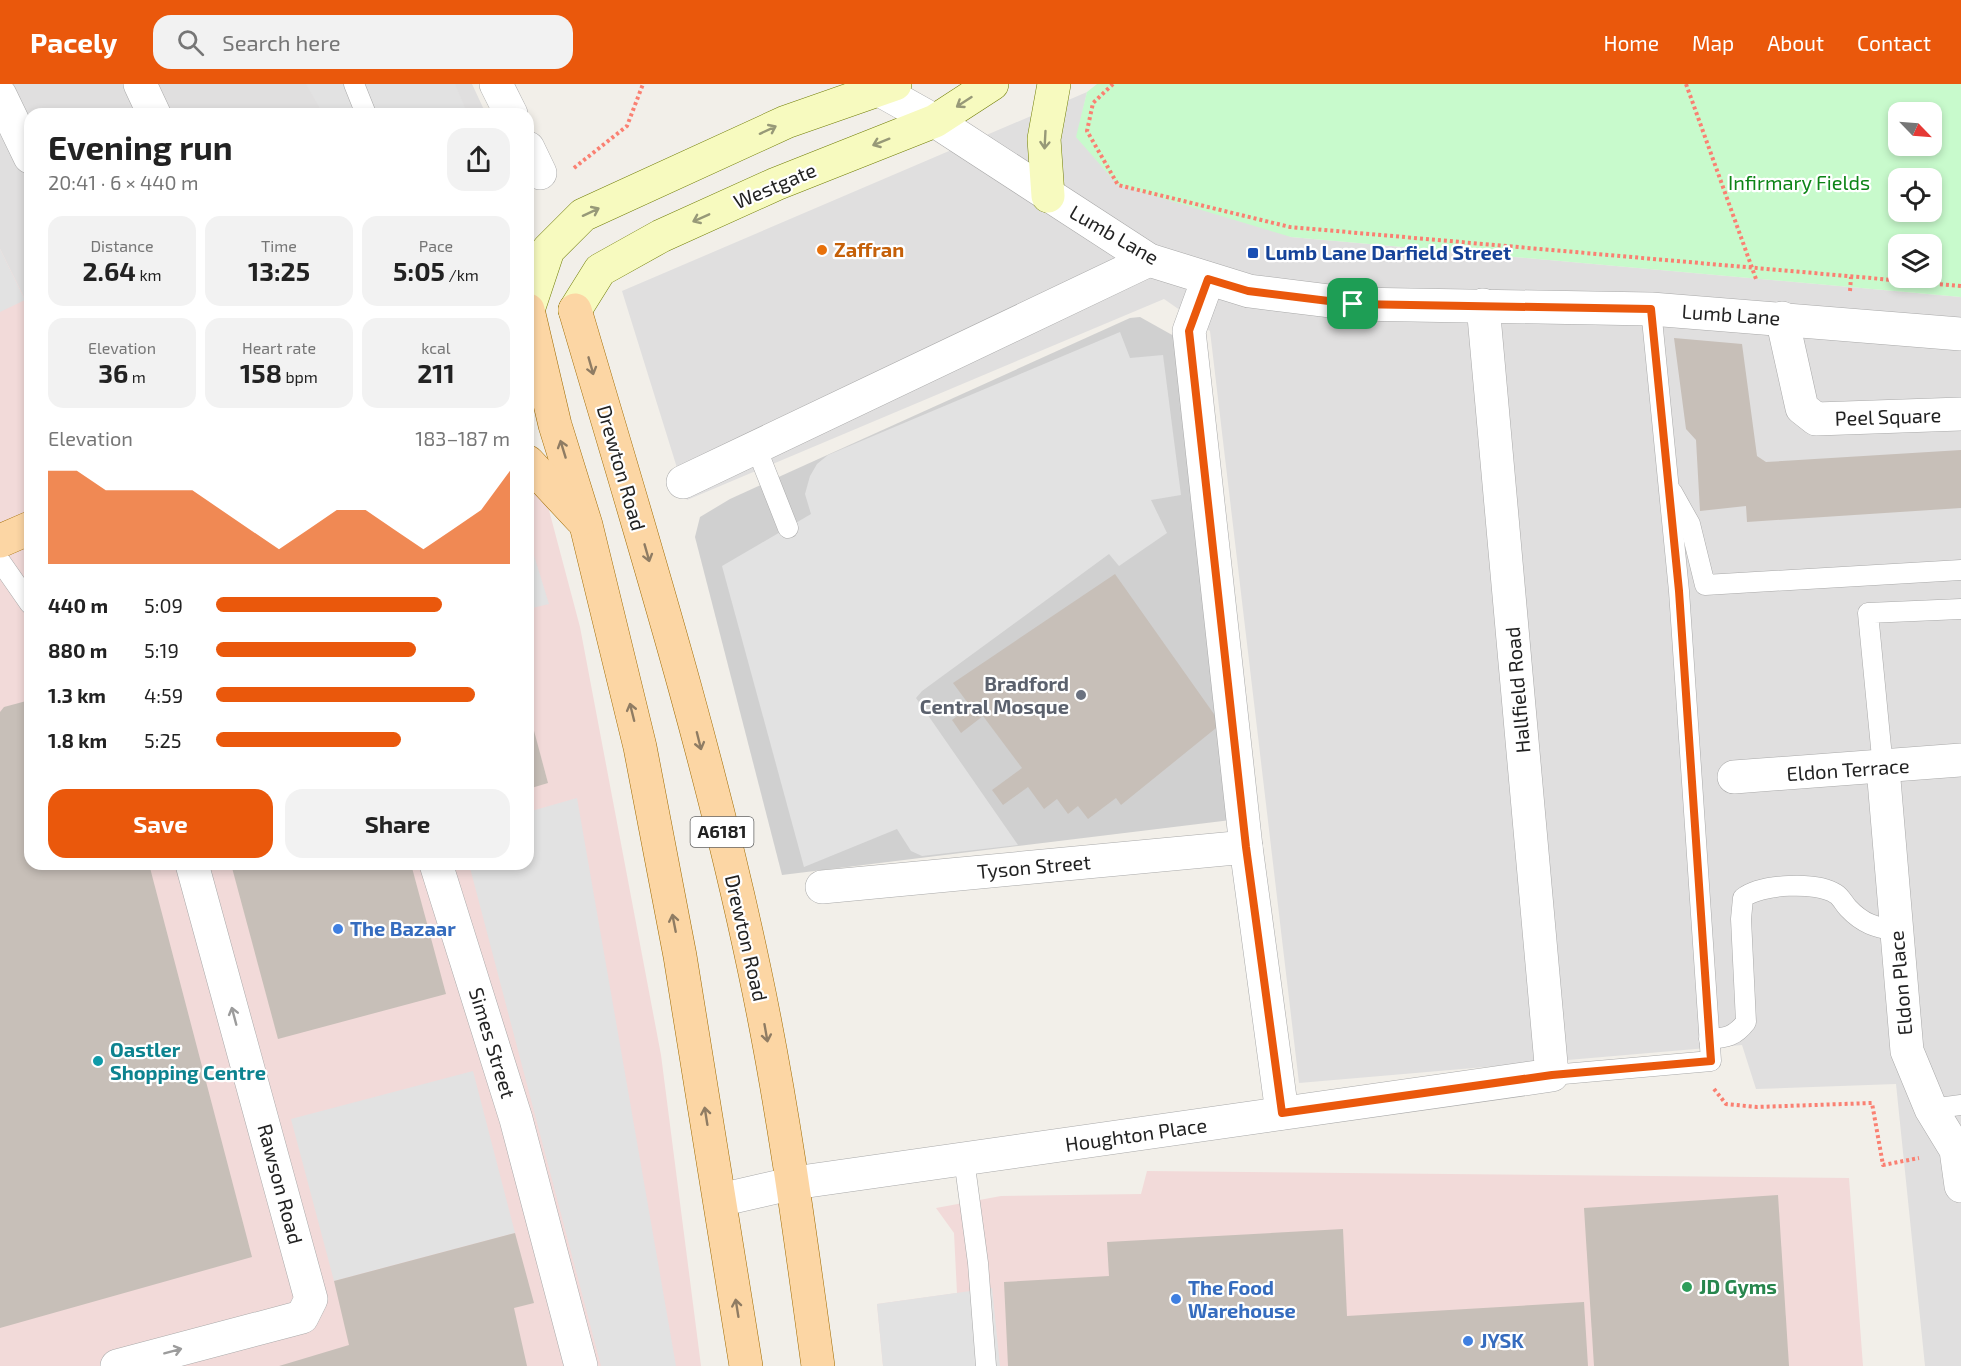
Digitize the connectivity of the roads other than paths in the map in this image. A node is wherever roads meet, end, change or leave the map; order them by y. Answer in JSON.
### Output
{"nodes":[{"id":1,"x":140,"y":84,"type":"edge"},
{"id":2,"x":354,"y":84,"type":"edge"},
{"id":3,"x":496,"y":84,"type":"edge"},
{"id":4,"x":992,"y":84,"type":"edge"},
{"id":5,"x":1054,"y":84,"type":"edge"},
{"id":6,"x":880,"y":86,"type":"edge"},
{"id":7,"x":0,"y":95,"type":"edge"},
{"id":8,"x":151,"y":108,"type":"edge"},
{"id":9,"x":364,"y":108,"type":"edge"},
{"id":10,"x":508,"y":108,"type":"edge"},
{"id":11,"x":935,"y":121,"type":"junction"},
{"id":12,"x":24,"y":145,"type":"edge"},
{"id":13,"x":1048,"y":196,"type":"junction"},
{"id":14,"x":538,"y":254,"type":"edge"},
{"id":15,"x":1149,"y":260,"type":"junction"},
{"id":16,"x":1208,"y":279,"type":"junction"},
{"id":17,"x":534,"y":292,"type":"edge"},
{"id":18,"x":1483,"y":305,"type":"junction"},
{"id":19,"x":1651,"y":309,"type":"junction"},
{"id":20,"x":575,"y":310,"type":"junction"},
{"id":21,"x":1782,"y":318,"type":"junction"},
{"id":22,"x":534,"y":328,"type":"edge"},
{"id":23,"x":1961,"y":334,"type":"edge"},
{"id":24,"x":534,"y":345,"type":"edge"},
{"id":25,"x":1961,"y":414,"type":"edge"},
{"id":26,"x":756,"y":447,"type":"junction"},
{"id":27,"x":534,"y":469,"type":"edge"},
{"id":28,"x":683,"y":482,"type":"dead end"},
{"id":29,"x":1669,"y":487,"type":"junction"},
{"id":30,"x":586,"y":525,"type":"junction"},
{"id":31,"x":788,"y":528,"type":"dead end"},
{"id":32,"x":24,"y":531,"type":"edge"},
{"id":33,"x":0,"y":541,"type":"edge"},
{"id":34,"x":0,"y":561,"type":"edge"},
{"id":35,"x":1961,"y":570,"type":"edge"},
{"id":36,"x":24,"y":595,"type":"edge"},
{"id":37,"x":1961,"y":609,"type":"edge"},
{"id":38,"x":1961,"y":760,"type":"edge"},
{"id":39,"x":1883,"y":768,"type":"junction"},
{"id":40,"x":1734,"y":777,"type":"dead end"},
{"id":41,"x":1246,"y":847,"type":"junction"},
{"id":42,"x":194,"y":870,"type":"edge"},
{"id":43,"x":438,"y":870,"type":"edge"},
{"id":44,"x":822,"y":887,"type":"dead end"},
{"id":45,"x":1896,"y":931,"type":"junction"},
{"id":46,"x":1709,"y":1039,"type":"junction"},
{"id":47,"x":1552,"y":1075,"type":"junction"},
{"id":48,"x":1946,"y":1107,"type":"edge"},
{"id":49,"x":1282,"y":1113,"type":"junction"},
{"id":50,"x":964,"y":1159,"type":"junction"},
{"id":51,"x":794,"y":1183,"type":"junction"},
{"id":52,"x":1961,"y":1186,"type":"edge"},
{"id":53,"x":720,"y":1200,"type":"junction"},
{"id":54,"x":117,"y":1366,"type":"edge"},
{"id":55,"x":581,"y":1366,"type":"edge"},
{"id":56,"x":746,"y":1366,"type":"edge"},
{"id":57,"x":818,"y":1366,"type":"edge"},
{"id":58,"x":986,"y":1366,"type":"edge"}],
"edges":[{"from":1,"to":8,"type":"street"},
{"from":2,"to":9,"type":"lane"},
{"from":3,"to":10,"type":"street"},
{"from":4,"to":11,"type":"main road","name":"Westgate","one_way":true},
{"from":5,"to":13,"type":"main road","one_way":true},
{"from":6,"to":11,"type":"street","name":"Lumb Lane"},
{"from":14,"to":6,"type":"main road","one_way":true},
{"from":7,"to":12,"type":"street"},
{"from":11,"to":13,"type":"street","name":"Lumb Lane"},
{"from":11,"to":20,"type":"main road","name":"Westgate","one_way":true},
{"from":13,"to":15,"type":"street","name":"Lumb Lane"},
{"from":14,"to":17,"type":"main road"},
{"from":15,"to":16,"type":"street","name":"Lumb Lane"},
{"from":15,"to":26,"type":"street"},
{"from":16,"to":18,"type":"street","name":"Lumb Lane"},
{"from":16,"to":41,"type":"street"},
{"from":18,"to":19,"type":"street","name":"Lumb Lane"},
{"from":18,"to":47,"type":"street","name":"Hallfield Road"},
{"from":19,"to":21,"type":"street","name":"Lumb Lane"},
{"from":19,"to":29,"type":"lane"},
{"from":20,"to":22,"type":"main road","name":"Westgate"},
{"from":20,"to":51,"type":"main road","name":"Drewton Road","number":"A6181","one_way":true},
{"from":21,"to":23,"type":"street","name":"Lumb Lane"},
{"from":21,"to":25,"type":"street","name":"Peel Square"},
{"from":30,"to":24,"type":"main road","one_way":true},
{"from":26,"to":28,"type":"street"},
{"from":26,"to":31,"type":"lane"},
{"from":27,"to":30,"type":"main road"},
{"from":29,"to":35,"type":"lane"},
{"from":29,"to":46,"type":"lane"},
{"from":53,"to":30,"type":"main road","one_way":true},
{"from":32,"to":33,"type":"main road"},
{"from":34,"to":36,"type":"lane"},
{"from":37,"to":39,"type":"lane"},
{"from":38,"to":39,"type":"street","name":"Eldon Terrace"},
{"from":39,"to":40,"type":"street","name":"Eldon Terrace"},
{"from":39,"to":45,"type":"street","name":"Eldon Place"},
{"from":41,"to":44,"type":"street","name":"Tyson Street"},
{"from":41,"to":49,"type":"street"},
{"from":54,"to":42,"type":"street","name":"Rawson Road","one_way":true},
{"from":43,"to":55,"type":"street","name":"Simes Street"},
{"from":45,"to":46,"type":"lane"},
{"from":45,"to":48,"type":"street","name":"Eldon Place"},
{"from":46,"to":47,"type":"lane"},
{"from":47,"to":49,"type":"street","name":"Houghton Place"},
{"from":48,"to":52,"type":"street","name":"Eldon Place"},
{"from":49,"to":50,"type":"street","name":"Houghton Place"},
{"from":50,"to":51,"type":"street","name":"Houghton Place"},
{"from":50,"to":58,"type":"lane"},
{"from":51,"to":53,"type":"street","name":"Houghton Place"},
{"from":51,"to":57,"type":"main road","name":"Drewton Road","number":"A6181"},
{"from":56,"to":53,"type":"main road","one_way":true}]}
